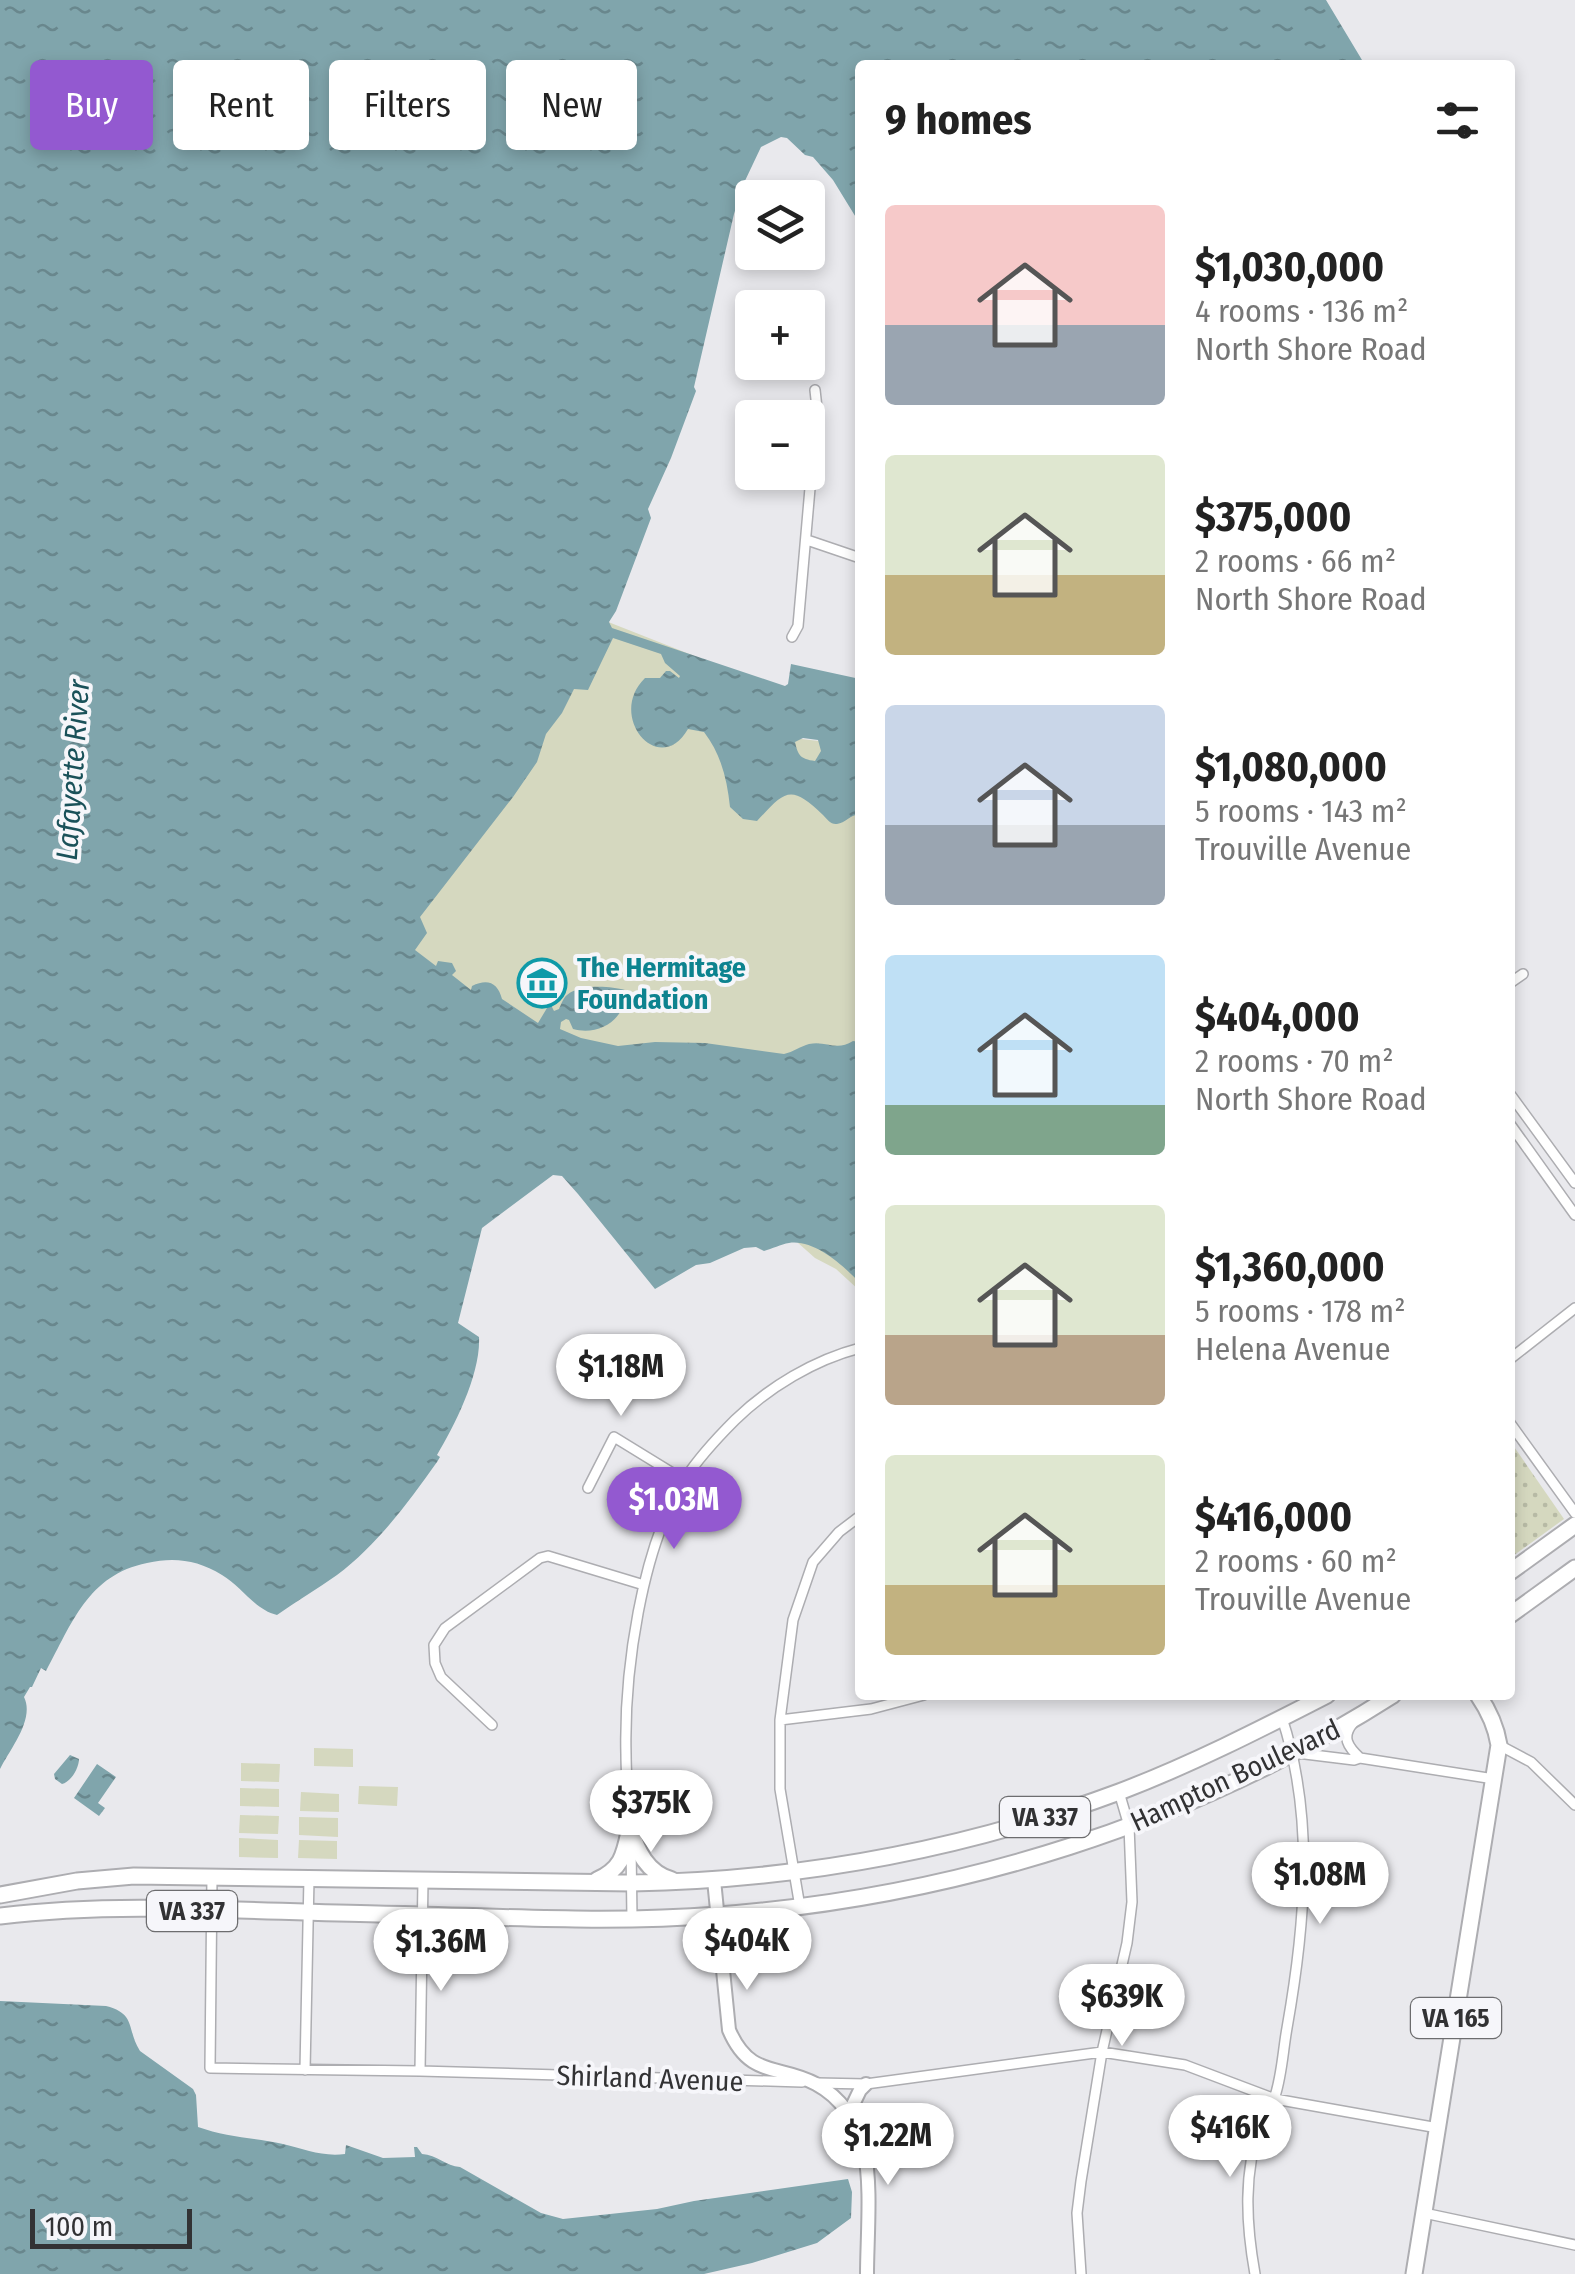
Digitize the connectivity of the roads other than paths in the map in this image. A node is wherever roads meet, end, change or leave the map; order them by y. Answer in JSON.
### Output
{"nodes":[{"id":1,"x":815,"y":390,"type":"dead end"},
{"id":2,"x":807,"y":540,"type":"junction"},
{"id":3,"x":855,"y":556,"type":"edge"},
{"id":4,"x":792,"y":636,"type":"dead end"},
{"id":5,"x":1523,"y":974,"type":"dead end"},
{"id":6,"x":1515,"y":980,"type":"edge"},
{"id":7,"x":1515,"y":1101,"type":"edge"},
{"id":8,"x":1515,"y":1131,"type":"edge"},
{"id":9,"x":1575,"y":1183,"type":"edge"},
{"id":10,"x":1575,"y":1215,"type":"edge"},
{"id":11,"x":1575,"y":1308,"type":"edge"},
{"id":12,"x":855,"y":1349,"type":"edge"},
{"id":13,"x":1515,"y":1354,"type":"edge"},
{"id":14,"x":1515,"y":1429,"type":"edge"},
{"id":15,"x":684,"y":1480,"type":"junction"},
{"id":16,"x":588,"y":1488,"type":"dead end"},
{"id":17,"x":1575,"y":1514,"type":"edge"},
{"id":18,"x":855,"y":1520,"type":"edge"},
{"id":19,"x":1575,"y":1524,"type":"edge"},
{"id":20,"x":1515,"y":1568,"type":"edge"},
{"id":21,"x":1575,"y":1568,"type":"edge"},
{"id":22,"x":644,"y":1584,"type":"junction"},
{"id":23,"x":1515,"y":1610,"type":"edge"},
{"id":24,"x":905,"y":1700,"type":"edge"},
{"id":25,"x":1316,"y":1700,"type":"edge"},
{"id":26,"x":1385,"y":1700,"type":"edge"},
{"id":27,"x":1481,"y":1700,"type":"edge"},
{"id":28,"x":1359,"y":1716,"type":"junction"},
{"id":29,"x":1282,"y":1718,"type":"junction"},
{"id":30,"x":780,"y":1720,"type":"junction"},
{"id":31,"x":492,"y":1725,"type":"dead end"},
{"id":32,"x":1499,"y":1745,"type":"junction"},
{"id":33,"x":1294,"y":1753,"type":"junction"},
{"id":34,"x":1360,"y":1758,"type":"junction"},
{"id":35,"x":1494,"y":1779,"type":"junction"},
{"id":36,"x":1120,"y":1792,"type":"junction"},
{"id":37,"x":1575,"y":1805,"type":"edge"},
{"id":38,"x":1129,"y":1826,"type":"junction"},
{"id":39,"x":630,"y":1828,"type":"junction"},
{"id":40,"x":794,"y":1872,"type":"junction"},
{"id":41,"x":212,"y":1876,"type":"junction"},
{"id":42,"x":308,"y":1878,"type":"junction"},
{"id":43,"x":423,"y":1880,"type":"junction"},
{"id":44,"x":714,"y":1880,"type":"junction"},
{"id":45,"x":591,"y":1882,"type":"junction"},
{"id":46,"x":680,"y":1882,"type":"junction"},
{"id":47,"x":632,"y":1883,"type":"junction"},
{"id":48,"x":8,"y":1894,"type":"edge"},
{"id":49,"x":800,"y":1907,"type":"junction"},
{"id":50,"x":210,"y":1911,"type":"junction"},
{"id":51,"x":308,"y":1913,"type":"junction"},
{"id":52,"x":422,"y":1915,"type":"junction"},
{"id":53,"x":0,"y":1916,"type":"edge"},
{"id":54,"x":717,"y":1916,"type":"junction"},
{"id":55,"x":632,"y":1918,"type":"junction"},
{"id":56,"x":1102,"y":2052,"type":"junction"},
{"id":57,"x":305,"y":2070,"type":"junction"},
{"id":58,"x":420,"y":2071,"type":"junction"},
{"id":59,"x":814,"y":2082,"type":"junction"},
{"id":60,"x":866,"y":2084,"type":"junction"},
{"id":61,"x":1274,"y":2099,"type":"junction"},
{"id":62,"x":849,"y":2113,"type":"junction"},
{"id":63,"x":1438,"y":2128,"type":"junction"},
{"id":64,"x":1424,"y":2213,"type":"junction"},
{"id":65,"x":1575,"y":2246,"type":"edge"},
{"id":66,"x":866,"y":2274,"type":"edge"},
{"id":67,"x":1081,"y":2274,"type":"edge"},
{"id":68,"x":1255,"y":2274,"type":"edge"},
{"id":69,"x":1414,"y":2274,"type":"edge"}],
"edges":[{"from":1,"to":2,"type":"street"},
{"from":2,"to":3,"type":"street"},
{"from":2,"to":4,"type":"street"},
{"from":5,"to":6,"type":"street"},
{"from":7,"to":9,"type":"street"},
{"from":8,"to":10,"type":"street"},
{"from":11,"to":13,"type":"street"},
{"from":12,"to":15,"type":"street"},
{"from":14,"to":17,"type":"street"},
{"from":15,"to":16,"type":"street"},
{"from":15,"to":22,"type":"street"},
{"from":18,"to":30,"type":"street"},
{"from":19,"to":20,"type":"main road"},
{"from":21,"to":23,"type":"main road"},
{"from":22,"to":31,"type":"street"},
{"from":22,"to":39,"type":"street"},
{"from":24,"to":30,"type":"street"},
{"from":25,"to":29,"type":"main road","name":"Hampton Boulevard","number":"VA 337"},
{"from":26,"to":28,"type":"main road","name":"Hampton Boulevard","number":"VA 337"},
{"from":27,"to":32,"type":"main road"},
{"from":28,"to":33,"type":"main road","name":"Hampton Boulevard","number":"VA 337"},
{"from":28,"to":34,"type":"street"},
{"from":29,"to":33,"type":"street"},
{"from":29,"to":36,"type":"main road","name":"Hampton Boulevard","number":"VA 337"},
{"from":30,"to":40,"type":"street"},
{"from":32,"to":35,"type":"main road","number":"VA 165"},
{"from":32,"to":37,"type":"street"},
{"from":33,"to":34,"type":"street"},
{"from":33,"to":38,"type":"main road","name":"Hampton Boulevard","number":"VA 337"},
{"from":33,"to":61,"type":"street"},
{"from":34,"to":35,"type":"street"},
{"from":35,"to":63,"type":"main road","number":"VA 165"},
{"from":36,"to":38,"type":"street"},
{"from":36,"to":40,"type":"main road","name":"Hampton Boulevard","number":"VA 337"},
{"from":38,"to":49,"type":"main road","name":"Hampton Boulevard","number":"VA 337"},
{"from":38,"to":56,"type":"street"},
{"from":39,"to":45,"type":"main road"},
{"from":39,"to":46,"type":"main road"},
{"from":39,"to":47,"type":"street"},
{"from":40,"to":44,"type":"main road","name":"Hampton Boulevard","number":"VA 337"},
{"from":40,"to":49,"type":"street"},
{"from":41,"to":42,"type":"main road","name":"Hampton Boulevard","number":"VA 337"},
{"from":41,"to":48,"type":"main road","name":"Hampton Boulevard","number":"VA 337"},
{"from":41,"to":50,"type":"street"},
{"from":42,"to":43,"type":"main road","name":"Hampton Boulevard","number":"VA 337"},
{"from":42,"to":51,"type":"street"},
{"from":43,"to":45,"type":"main road","name":"Hampton Boulevard","number":"VA 337"},
{"from":43,"to":52,"type":"street"},
{"from":44,"to":46,"type":"main road","name":"Hampton Boulevard","number":"VA 337"},
{"from":44,"to":54,"type":"street"},
{"from":45,"to":47,"type":"main road","name":"Hampton Boulevard","number":"VA 337"},
{"from":46,"to":47,"type":"main road","name":"Hampton Boulevard","number":"VA 337"},
{"from":47,"to":55,"type":"street"},
{"from":49,"to":54,"type":"main road","name":"Hampton Boulevard","number":"VA 337"},
{"from":50,"to":51,"type":"main road","name":"Hampton Boulevard","number":"VA 337"},
{"from":50,"to":53,"type":"main road","name":"Hampton Boulevard","number":"VA 337"},
{"from":50,"to":57,"type":"street","name":"Shirland Avenue"},
{"from":51,"to":52,"type":"main road","name":"Hampton Boulevard","number":"VA 337"},
{"from":51,"to":57,"type":"street"},
{"from":52,"to":55,"type":"main road","name":"Hampton Boulevard","number":"VA 337"},
{"from":52,"to":58,"type":"street"},
{"from":54,"to":55,"type":"main road","name":"Hampton Boulevard","number":"VA 337"},
{"from":54,"to":59,"type":"street"},
{"from":56,"to":60,"type":"street","name":"Shirland Avenue"},
{"from":56,"to":61,"type":"street","name":"Shirland Avenue"},
{"from":56,"to":67,"type":"street"},
{"from":57,"to":58,"type":"street","name":"Shirland Avenue"},
{"from":58,"to":59,"type":"street","name":"Shirland Avenue"},
{"from":59,"to":60,"type":"street","name":"Shirland Avenue"},
{"from":59,"to":62,"type":"street"},
{"from":60,"to":62,"type":"street"},
{"from":61,"to":63,"type":"street","name":"Shirland Avenue"},
{"from":61,"to":68,"type":"street"},
{"from":62,"to":66,"type":"street"},
{"from":63,"to":64,"type":"main road","number":"VA 165"},
{"from":64,"to":65,"type":"street"},
{"from":64,"to":69,"type":"main road","number":"VA 165"}]}
